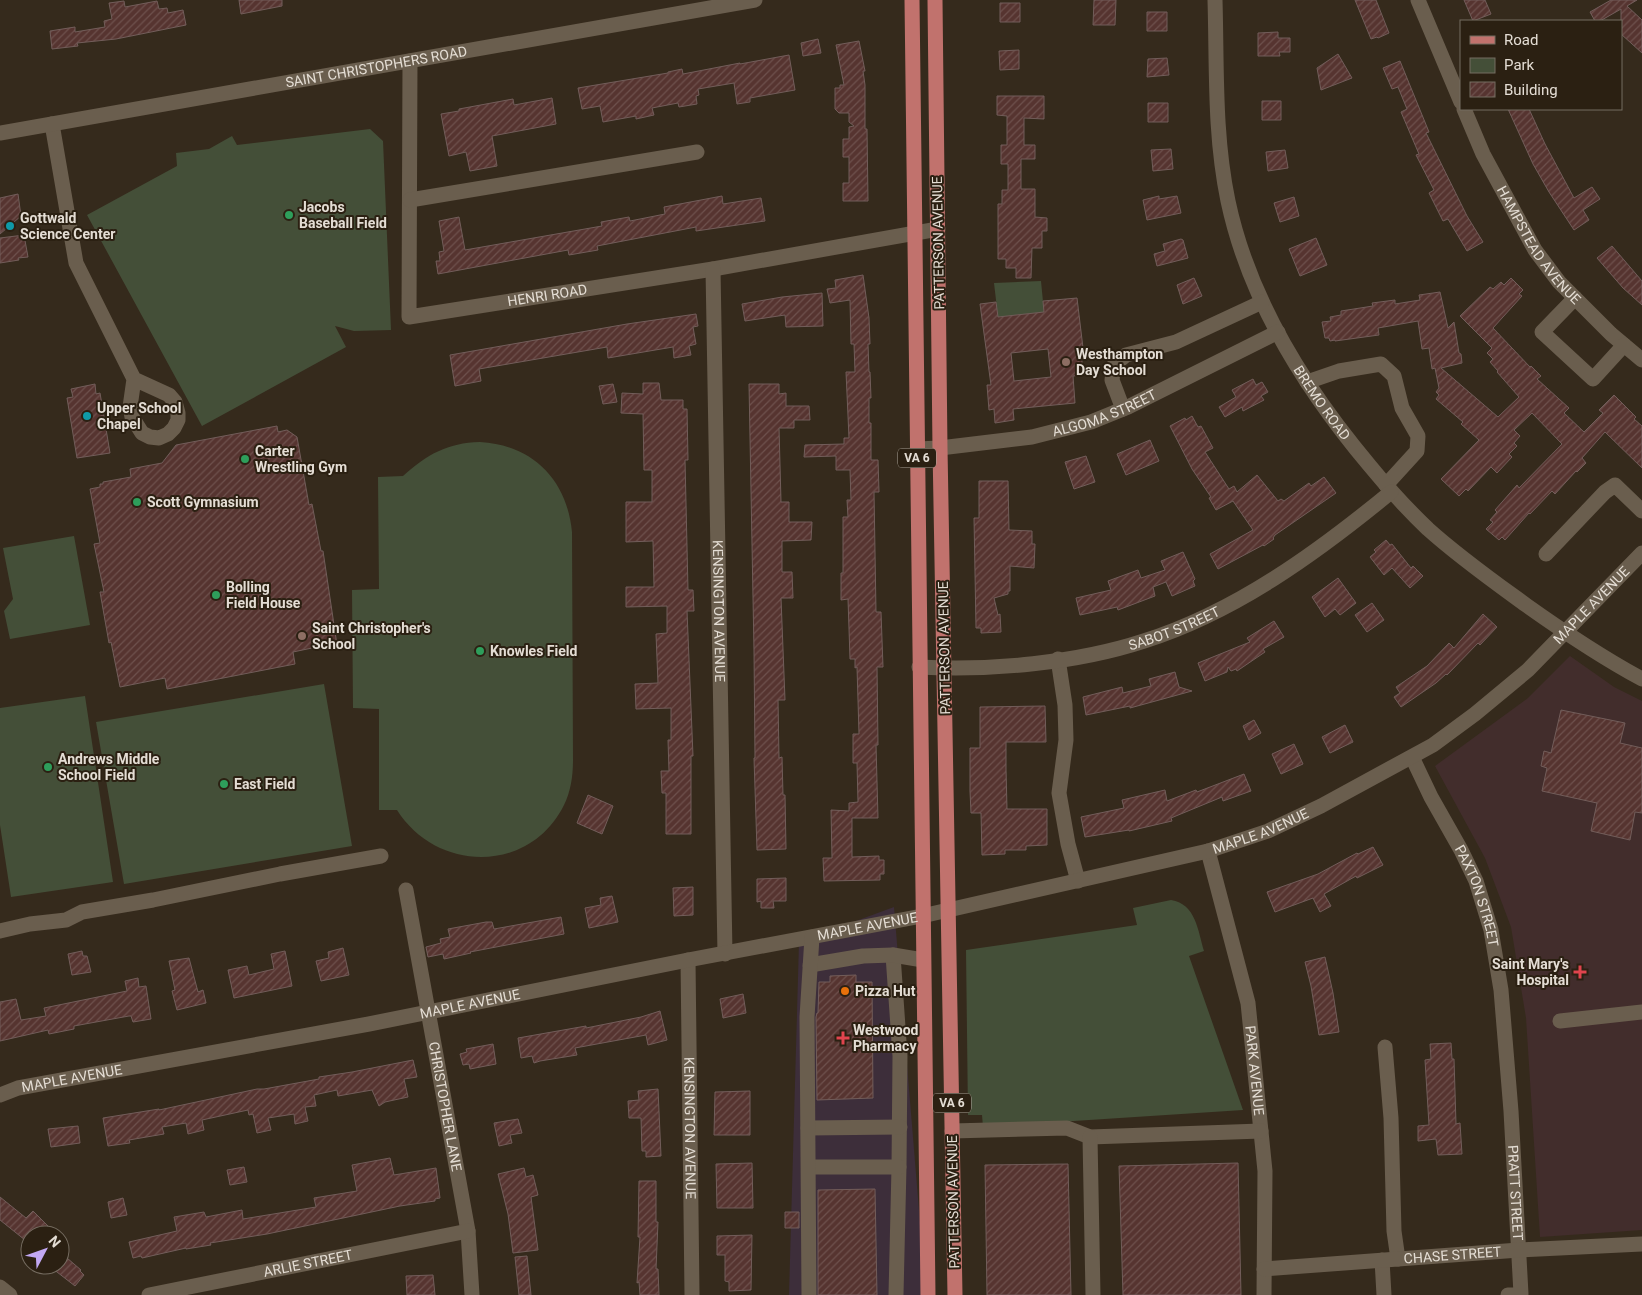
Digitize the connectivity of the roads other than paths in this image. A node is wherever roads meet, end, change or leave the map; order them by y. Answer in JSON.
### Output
{"nodes":[{"id":1,"x":755,"y":0,"type":"edge"},
{"id":2,"x":912,"y":0,"type":"edge"},
{"id":3,"x":936,"y":0,"type":"edge"},
{"id":4,"x":1215,"y":0,"type":"edge"},
{"id":5,"x":1418,"y":0,"type":"edge"},
{"id":6,"x":410,"y":61,"type":"junction"},
{"id":7,"x":1460,"y":100,"type":"edge"},
{"id":8,"x":1464,"y":110,"type":"edge"},
{"id":9,"x":52,"y":124,"type":"junction"},
{"id":10,"x":0,"y":134,"type":"edge"},
{"id":11,"x":698,"y":152,"type":"dead end"},
{"id":12,"x":410,"y":200,"type":"junction"},
{"id":13,"x":938,"y":229,"type":"junction"},
{"id":14,"x":914,"y":234,"type":"junction"},
{"id":15,"x":713,"y":268,"type":"junction"},
{"id":16,"x":1575,"y":298,"type":"junction"},
{"id":17,"x":1262,"y":302,"type":"junction"},
{"id":18,"x":1278,"y":332,"type":"junction"},
{"id":19,"x":1624,"y":345,"type":"junction"},
{"id":20,"x":1642,"y":360,"type":"edge"},
{"id":21,"x":134,"y":379,"type":"dead end"},
{"id":22,"x":1307,"y":382,"type":"junction"},
{"id":23,"x":1122,"y":410,"type":"junction"},
{"id":24,"x":940,"y":448,"type":"junction"},
{"id":25,"x":917,"y":449,"type":"junction"},
{"id":26,"x":1389,"y":488,"type":"junction"},
{"id":27,"x":1642,"y":511,"type":"edge"},
{"id":28,"x":1642,"y":553,"type":"edge"},
{"id":29,"x":1546,"y":554,"type":"dead end"},
{"id":30,"x":1565,"y":633,"type":"junction"},
{"id":31,"x":1058,"y":659,"type":"junction"},
{"id":32,"x":920,"y":667,"type":"junction"},
{"id":33,"x":944,"y":668,"type":"junction"},
{"id":34,"x":1642,"y":679,"type":"edge"},
{"id":35,"x":1412,"y":757,"type":"junction"},
{"id":36,"x":1208,"y":851,"type":"junction"},
{"id":37,"x":381,"y":856,"type":"dead end"},
{"id":38,"x":1078,"y":881,"type":"junction"},
{"id":39,"x":406,"y":890,"type":"dead end"},
{"id":40,"x":949,"y":910,"type":"junction"},
{"id":41,"x":922,"y":916,"type":"junction"},
{"id":42,"x":0,"y":931,"type":"edge"},
{"id":43,"x":812,"y":937,"type":"junction"},
{"id":44,"x":725,"y":954,"type":"junction"},
{"id":45,"x":893,"y":955,"type":"junction"},
{"id":46,"x":688,"y":960,"type":"junction"},
{"id":47,"x":923,"y":960,"type":"junction"},
{"id":48,"x":810,"y":965,"type":"junction"},
{"id":49,"x":428,"y":1012,"type":"junction"},
{"id":50,"x":1642,"y":1012,"type":"edge"},
{"id":51,"x":1560,"y":1021,"type":"dead end"},
{"id":52,"x":1385,"y":1047,"type":"dead end"},
{"id":53,"x":0,"y":1095,"type":"edge"},
{"id":54,"x":900,"y":1127,"type":"junction"},
{"id":55,"x":808,"y":1128,"type":"junction"},
{"id":56,"x":952,"y":1130,"type":"junction"},
{"id":57,"x":1261,"y":1131,"type":"junction"},
{"id":58,"x":1511,"y":1136,"type":"joint"},
{"id":59,"x":1090,"y":1137,"type":"junction"},
{"id":60,"x":809,"y":1167,"type":"junction"},
{"id":61,"x":899,"y":1167,"type":"junction"},
{"id":62,"x":468,"y":1231,"type":"junction"},
{"id":63,"x":1642,"y":1244,"type":"edge"},
{"id":64,"x":1518,"y":1250,"type":"junction"},
{"id":65,"x":1398,"y":1259,"type":"junction"},
{"id":66,"x":1382,"y":1260,"type":"junction"},
{"id":67,"x":1264,"y":1268,"type":"junction"},
{"id":68,"x":0,"y":1287,"type":"edge"},
{"id":69,"x":10,"y":1295,"type":"edge"},
{"id":70,"x":149,"y":1295,"type":"edge"},
{"id":71,"x":472,"y":1295,"type":"edge"},
{"id":72,"x":692,"y":1295,"type":"edge"},
{"id":73,"x":809,"y":1295,"type":"edge"},
{"id":74,"x":896,"y":1295,"type":"edge"},
{"id":75,"x":928,"y":1295,"type":"edge"},
{"id":76,"x":955,"y":1295,"type":"edge"},
{"id":77,"x":1093,"y":1295,"type":"edge"},
{"id":78,"x":1264,"y":1295,"type":"edge"},
{"id":79,"x":1384,"y":1295,"type":"edge"},
{"id":80,"x":1508,"y":1295,"type":"edge"}],
"edges":[{"from":1,"to":6,"type":"street","name":"SAINT CHRISTOPHERS ROAD"},
{"from":2,"to":14,"type":"main road","name":"PATTERSON AVENUE","number":"VA 6"},
{"from":3,"to":13,"type":"main road","name":"PATTERSON AVENUE","number":"VA 6"},
{"from":4,"to":17,"type":"street","name":"BREMO ROAD"},
{"from":5,"to":7,"type":"street"},
{"from":6,"to":9,"type":"street","name":"SAINT CHRISTOPHERS ROAD"},
{"from":6,"to":12,"type":"street","name":"HENRI ROAD"},
{"from":8,"to":16,"type":"street","name":"HAMPSTEAD AVENUE"},
{"from":9,"to":10,"type":"street","name":"SAINT CHRISTOPHERS ROAD"},
{"from":9,"to":21,"type":"street"},
{"from":11,"to":12,"type":"street"},
{"from":12,"to":15,"type":"street","name":"HENRI ROAD"},
{"from":13,"to":14,"type":"street","name":"HENRI ROAD"},
{"from":13,"to":24,"type":"main road","name":"PATTERSON AVENUE","number":"VA 6"},
{"from":14,"to":15,"type":"street","name":"HENRI ROAD"},
{"from":14,"to":25,"type":"main road","name":"PATTERSON AVENUE","number":"VA 6"},
{"from":15,"to":44,"type":"street","name":"KENSINGTON AVENUE"},
{"from":16,"to":19,"type":"street","name":"HAMPSTEAD AVENUE"},
{"from":16,"to":19,"type":"street"},
{"from":17,"to":18,"type":"street","name":"BREMO ROAD"},
{"from":17,"to":23,"type":"street"},
{"from":18,"to":22,"type":"street","name":"BREMO ROAD"},
{"from":18,"to":23,"type":"street","name":"ALGOMA STREET"},
{"from":19,"to":20,"type":"street","name":"HAMPSTEAD AVENUE"},
{"from":22,"to":26,"type":"street","name":"BREMO ROAD"},
{"from":22,"to":26,"type":"street","name":"SABOT STREET"},
{"from":23,"to":24,"type":"street","name":"ALGOMA STREET"},
{"from":24,"to":25,"type":"street","name":"ALGOMA STREET"},
{"from":24,"to":33,"type":"main road","name":"PATTERSON AVENUE","number":"VA 6"},
{"from":25,"to":32,"type":"main road","name":"PATTERSON AVENUE","number":"VA 6"},
{"from":26,"to":30,"type":"street","name":"BREMO ROAD"},
{"from":26,"to":31,"type":"street","name":"SABOT STREET"},
{"from":27,"to":29,"type":"street"},
{"from":28,"to":30,"type":"street","name":"MAPLE AVENUE"},
{"from":30,"to":34,"type":"street","name":"BREMO ROAD"},
{"from":30,"to":35,"type":"street","name":"MAPLE AVENUE"},
{"from":31,"to":33,"type":"street","name":"SABOT STREET"},
{"from":31,"to":38,"type":"street"},
{"from":32,"to":33,"type":"street","name":"SABOT STREET"},
{"from":32,"to":41,"type":"main road","name":"PATTERSON AVENUE","number":"VA 6"},
{"from":33,"to":40,"type":"main road","name":"PATTERSON AVENUE","number":"VA 6"},
{"from":35,"to":36,"type":"street","name":"MAPLE AVENUE"},
{"from":35,"to":58,"type":"street","name":"PAXTON STREET"},
{"from":36,"to":38,"type":"street","name":"MAPLE AVENUE"},
{"from":36,"to":57,"type":"street","name":"PARK AVENUE"},
{"from":37,"to":42,"type":"street"},
{"from":38,"to":40,"type":"street","name":"MAPLE AVENUE"},
{"from":39,"to":49,"type":"street","name":"CHRISTOPHER LANE"},
{"from":40,"to":41,"type":"street","name":"MAPLE AVENUE"},
{"from":40,"to":56,"type":"main road","name":"PATTERSON AVENUE","number":"VA 6"},
{"from":41,"to":43,"type":"street","name":"MAPLE AVENUE"},
{"from":41,"to":47,"type":"main road","name":"PATTERSON AVENUE","number":"VA 6"},
{"from":43,"to":44,"type":"street","name":"MAPLE AVENUE"},
{"from":43,"to":48,"type":"street"},
{"from":44,"to":46,"type":"street","name":"MAPLE AVENUE"},
{"from":45,"to":47,"type":"street"},
{"from":45,"to":48,"type":"street"},
{"from":45,"to":54,"type":"street"},
{"from":46,"to":49,"type":"street","name":"MAPLE AVENUE"},
{"from":46,"to":72,"type":"street","name":"KENSINGTON AVENUE"},
{"from":47,"to":75,"type":"main road","name":"PATTERSON AVENUE","number":"VA 6"},
{"from":48,"to":55,"type":"street"},
{"from":49,"to":53,"type":"street","name":"MAPLE AVENUE"},
{"from":49,"to":62,"type":"street","name":"CHRISTOPHER LANE"},
{"from":50,"to":51,"type":"street"},
{"from":52,"to":65,"type":"street"},
{"from":54,"to":55,"type":"street"},
{"from":54,"to":61,"type":"street"},
{"from":55,"to":60,"type":"street"},
{"from":56,"to":59,"type":"street"},
{"from":56,"to":76,"type":"main road","name":"PATTERSON AVENUE","number":"VA 6"},
{"from":57,"to":59,"type":"street"},
{"from":57,"to":67,"type":"street","name":"PARK AVENUE"},
{"from":58,"to":64,"type":"street","name":"PRATT STREET"},
{"from":59,"to":77,"type":"street"},
{"from":60,"to":61,"type":"street"},
{"from":60,"to":73,"type":"street"},
{"from":61,"to":74,"type":"street"},
{"from":62,"to":70,"type":"street","name":"ARLIE STREET"},
{"from":62,"to":71,"type":"street","name":"CHRISTOPHER LANE"},
{"from":63,"to":64,"type":"street","name":"CHASE STREET"},
{"from":64,"to":65,"type":"street","name":"CHASE STREET"},
{"from":64,"to":80,"type":"street","name":"PRATT STREET"},
{"from":65,"to":66,"type":"street","name":"CHASE STREET"},
{"from":66,"to":67,"type":"street","name":"CHASE STREET"},
{"from":66,"to":79,"type":"street"},
{"from":67,"to":78,"type":"street","name":"PARK AVENUE"},
{"from":68,"to":69,"type":"street"}]}
